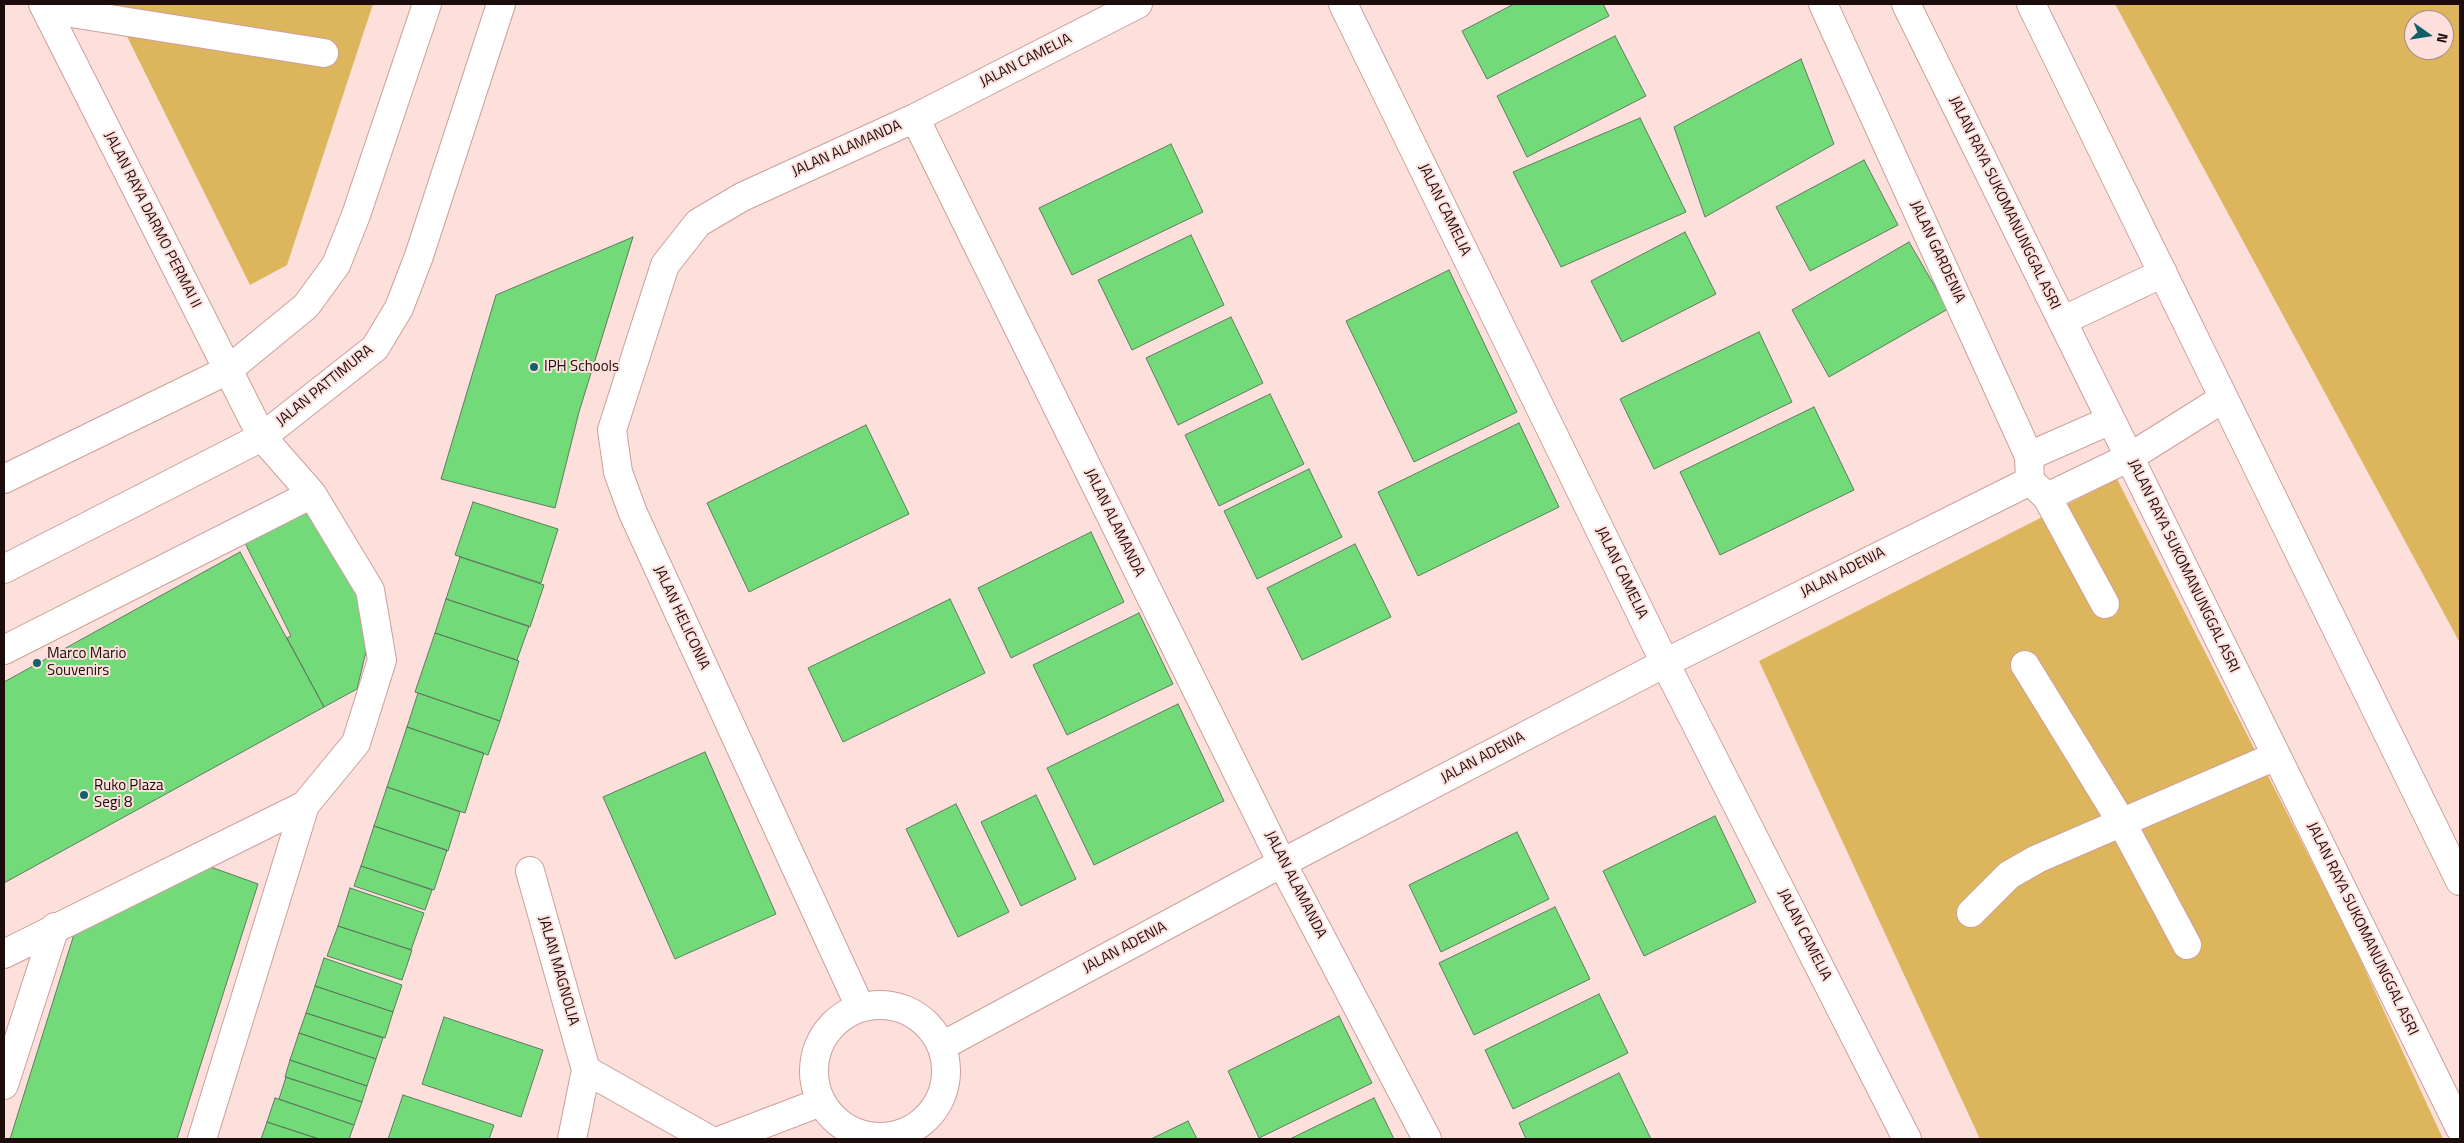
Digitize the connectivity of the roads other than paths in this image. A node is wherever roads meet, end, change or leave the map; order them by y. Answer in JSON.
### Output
{"nodes":[{"id":1,"x":427,"y":4,"type":"edge"},
{"id":2,"x":502,"y":4,"type":"edge"},
{"id":3,"x":1138,"y":4,"type":"edge"},
{"id":4,"x":1343,"y":4,"type":"edge"},
{"id":5,"x":1823,"y":4,"type":"edge"},
{"id":6,"x":1906,"y":4,"type":"edge"},
{"id":7,"x":2031,"y":4,"type":"edge"},
{"id":8,"x":44,"y":7,"type":"edge"},
{"id":9,"x":324,"y":53,"type":"dead end"},
{"id":10,"x":915,"y":118,"type":"junction"},
{"id":11,"x":698,"y":223,"type":"joint"},
{"id":12,"x":2163,"y":273,"type":"junction"},
{"id":13,"x":2062,"y":321,"type":"junction"},
{"id":14,"x":228,"y":370,"type":"junction"},
{"id":15,"x":2224,"y":398,"type":"junction"},
{"id":16,"x":2111,"y":420,"type":"junction"},
{"id":17,"x":262,"y":437,"type":"junction"},
{"id":18,"x":2130,"y":457,"type":"junction"},
{"id":19,"x":2035,"y":478,"type":"junction"},
{"id":20,"x":4,"y":480,"type":"edge"},
{"id":21,"x":312,"y":494,"type":"junction"},
{"id":22,"x":4,"y":569,"type":"edge"},
{"id":23,"x":2105,"y":604,"type":"dead end"},
{"id":24,"x":4,"y":650,"type":"edge"},
{"id":25,"x":1665,"y":663,"type":"junction"},
{"id":26,"x":2025,"y":665,"type":"dead end"},
{"id":27,"x":2276,"y":756,"type":"junction"},
{"id":28,"x":305,"y":805,"type":"junction"},
{"id":29,"x":2122,"y":823,"type":"junction"},
{"id":30,"x":1282,"y":863,"type":"junction"},
{"id":31,"x":530,"y":871,"type":"dead end"},
{"id":32,"x":2460,"y":881,"type":"edge"},
{"id":33,"x":1971,"y":913,"type":"dead end"},
{"id":34,"x":55,"y":927,"type":"junction"},
{"id":35,"x":2187,"y":945,"type":"dead end"},
{"id":36,"x":4,"y":954,"type":"edge"},
{"id":37,"x":860,"y":1007,"type":"junction"},
{"id":38,"x":942,"y":1046,"type":"junction"},
{"id":39,"x":586,"y":1070,"type":"junction"},
{"id":40,"x":4,"y":1085,"type":"edge"},
{"id":41,"x":821,"y":1102,"type":"junction"},
{"id":42,"x":2460,"y":1128,"type":"edge"},
{"id":43,"x":924,"y":1132,"type":"edge"},
{"id":44,"x":202,"y":1139,"type":"edge"},
{"id":45,"x":572,"y":1139,"type":"edge"},
{"id":46,"x":708,"y":1139,"type":"edge"},
{"id":47,"x":724,"y":1139,"type":"edge"},
{"id":48,"x":1427,"y":1139,"type":"edge"},
{"id":49,"x":1907,"y":1139,"type":"edge"}],
"edges":[{"from":1,"to":14,"type":"street"},
{"from":2,"to":17,"type":"street","name":"JALAN PATTIMURA"},
{"from":3,"to":10,"type":"street","name":"JALAN CAMELIA"},
{"from":4,"to":25,"type":"street","name":"JALAN CAMELIA"},
{"from":5,"to":19,"type":"street","name":"JALAN GARDENIA"},
{"from":6,"to":13,"type":"street","name":"JALAN RAYA SUKOMANUNGGAL ASRI"},
{"from":7,"to":12,"type":"street"},
{"from":8,"to":9,"type":"street"},
{"from":8,"to":14,"type":"street","name":"JALAN RAYA DARMO PERMAI II"},
{"from":10,"to":11,"type":"street","name":"JALAN ALAMANDA"},
{"from":10,"to":30,"type":"street","name":"JALAN ALAMANDA"},
{"from":11,"to":37,"type":"street","name":"JALAN HELICONIA"},
{"from":12,"to":13,"type":"street"},
{"from":12,"to":15,"type":"street"},
{"from":13,"to":16,"type":"street","name":"JALAN RAYA SUKOMANUNGGAL ASRI"},
{"from":14,"to":17,"type":"street","name":"JALAN RAYA DARMO PERMAI II"},
{"from":14,"to":20,"type":"street"},
{"from":15,"to":18,"type":"street","name":"JALAN ADENIA"},
{"from":15,"to":32,"type":"street"},
{"from":16,"to":18,"type":"street","name":"JALAN RAYA SUKOMANUNGGAL ASRI"},
{"from":16,"to":19,"type":"street","name":"JALAN ADENIA"},
{"from":17,"to":21,"type":"street","name":"JALAN RAYA DARMO PERMAI II"},
{"from":17,"to":22,"type":"street","name":"JALAN PATTIMURA"},
{"from":18,"to":19,"type":"street","name":"JALAN ADENIA"},
{"from":18,"to":27,"type":"street","name":"JALAN RAYA SUKOMANUNGGAL ASRI"},
{"from":19,"to":23,"type":"street","name":"JALAN GARDENIA"},
{"from":19,"to":25,"type":"street","name":"JALAN ADENIA"},
{"from":21,"to":24,"type":"street"},
{"from":21,"to":28,"type":"street","name":"JALAN RAYA DARMO PERMAI II"},
{"from":25,"to":30,"type":"street","name":"JALAN ADENIA"},
{"from":25,"to":49,"type":"street","name":"JALAN CAMELIA"},
{"from":26,"to":29,"type":"street"},
{"from":27,"to":29,"type":"street"},
{"from":27,"to":42,"type":"street","name":"JALAN RAYA SUKOMANUNGGAL ASRI"},
{"from":28,"to":34,"type":"street"},
{"from":28,"to":44,"type":"street"},
{"from":29,"to":33,"type":"street"},
{"from":29,"to":35,"type":"street"},
{"from":30,"to":38,"type":"street","name":"JALAN ADENIA"},
{"from":30,"to":48,"type":"street","name":"JALAN ALAMANDA"},
{"from":31,"to":39,"type":"street","name":"JALAN MAGNOLIA"},
{"from":34,"to":36,"type":"street"},
{"from":34,"to":40,"type":"street"},
{"from":37,"to":38,"type":"street"},
{"from":37,"to":41,"type":"street"},
{"from":38,"to":43,"type":"street"},
{"from":39,"to":45,"type":"street","name":"JALAN MAGNOLIA"},
{"from":39,"to":46,"type":"street"},
{"from":41,"to":43,"type":"street"},
{"from":41,"to":47,"type":"street"}]}
